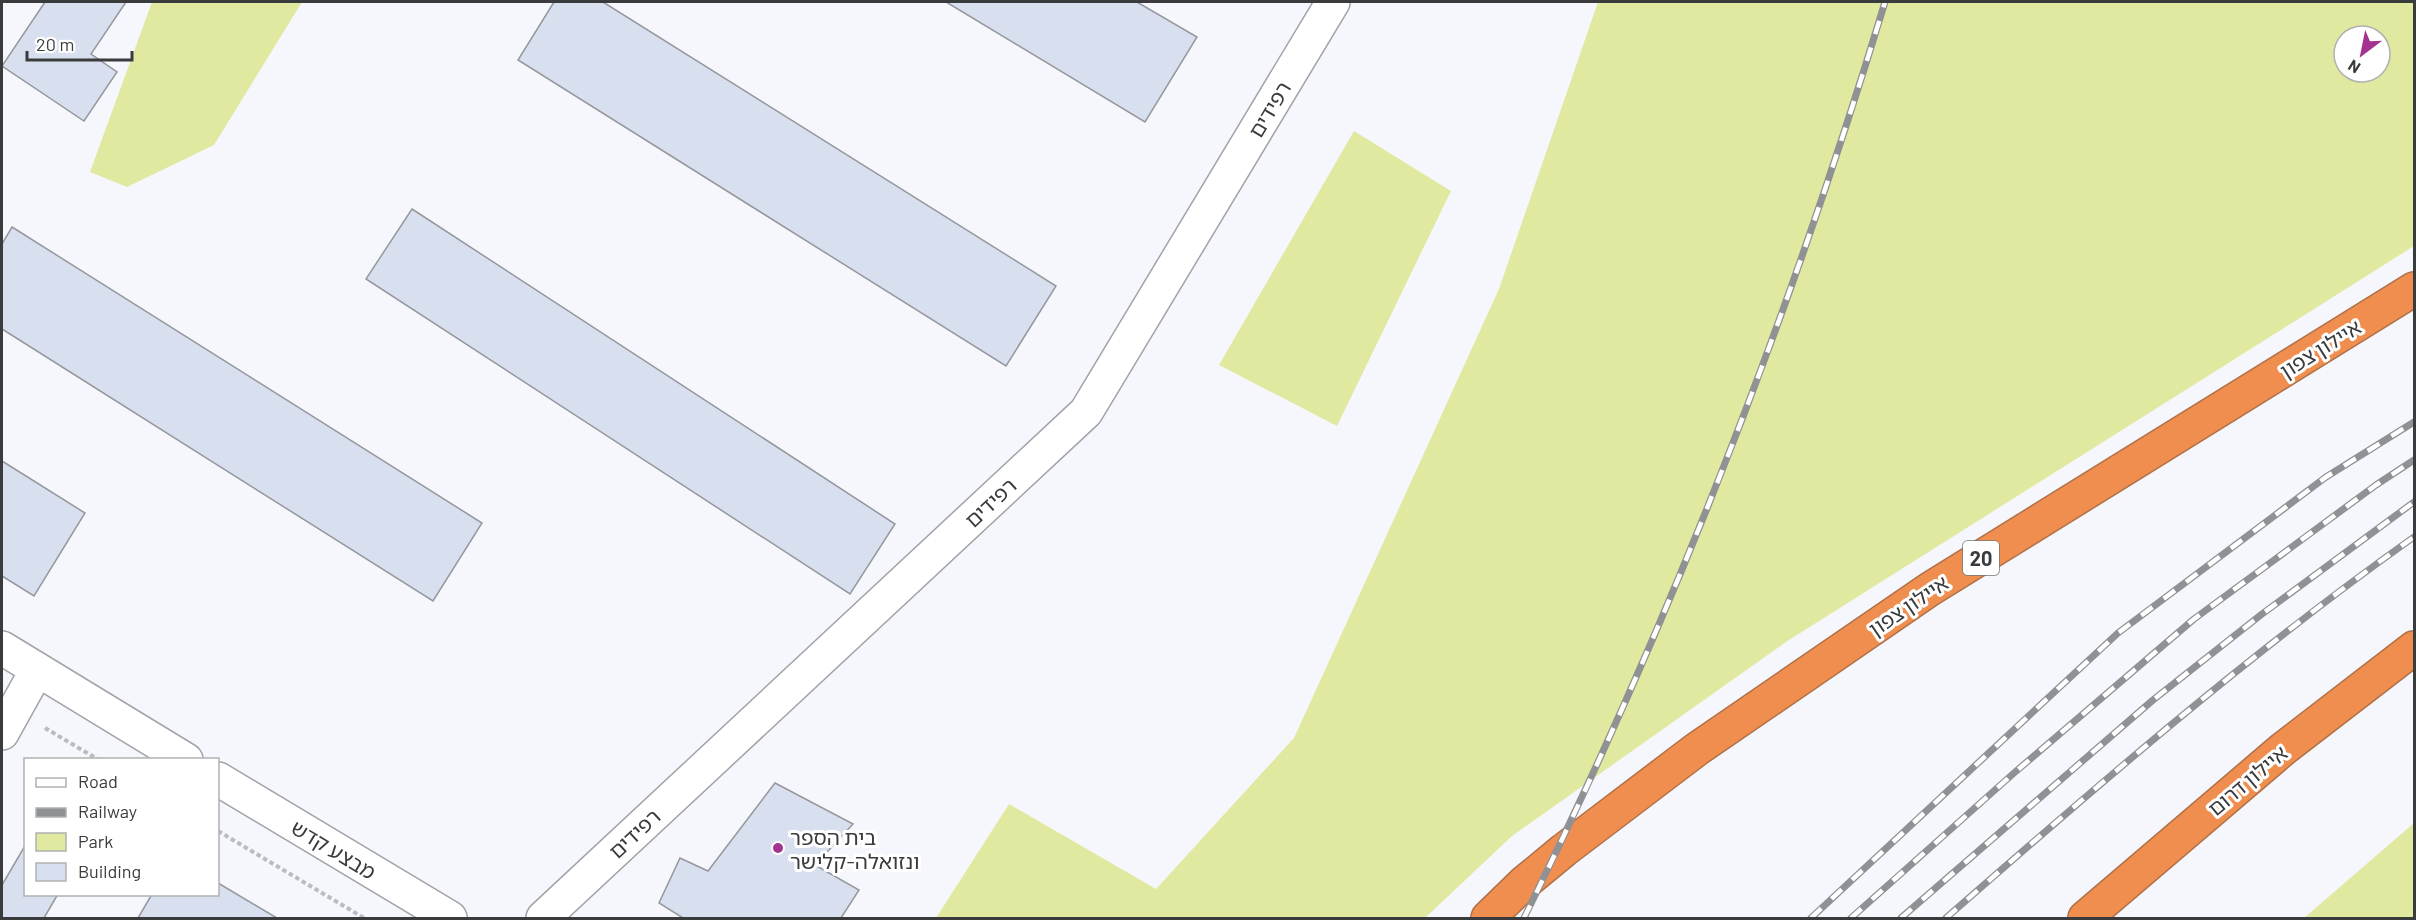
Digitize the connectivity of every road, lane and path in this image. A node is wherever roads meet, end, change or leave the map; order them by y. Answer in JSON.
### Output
{"nodes":[{"id":1,"x":1333,"y":2,"type":"edge"},
{"id":2,"x":2415,"y":289,"type":"edge"},
{"id":3,"x":2,"y":648,"type":"edge"},
{"id":4,"x":2415,"y":648,"type":"edge"},
{"id":5,"x":37,"y":670,"type":"junction"},
{"id":6,"x":8,"y":721,"type":"edge"},
{"id":7,"x":97,"y":758,"type":"edge"},
{"id":8,"x":184,"y":758,"type":"edge"},
{"id":9,"x":219,"y":780,"type":"edge"},
{"id":10,"x":219,"y":832,"type":"edge"},
{"id":11,"x":364,"y":918,"type":"edge"},
{"id":12,"x":450,"y":918,"type":"edge"},
{"id":13,"x":543,"y":918,"type":"edge"},
{"id":14,"x":1488,"y":918,"type":"edge"},
{"id":15,"x":2085,"y":918,"type":"edge"}],
"edges":[{"from":1,"to":13,"type":"street","name":"רפידים"},
{"from":2,"to":14,"type":"highway","name":"איילון צפון","number":"20"},
{"from":3,"to":5,"type":"street"},
{"from":4,"to":15,"type":"highway","name":"איילון דרום"},
{"from":5,"to":6,"type":"street"},
{"from":5,"to":8,"type":"street"},
{"from":6,"to":7,"type":"path"},
{"from":9,"to":12,"type":"street","name":"מבצע קדש"},
{"from":10,"to":11,"type":"path"}]}
